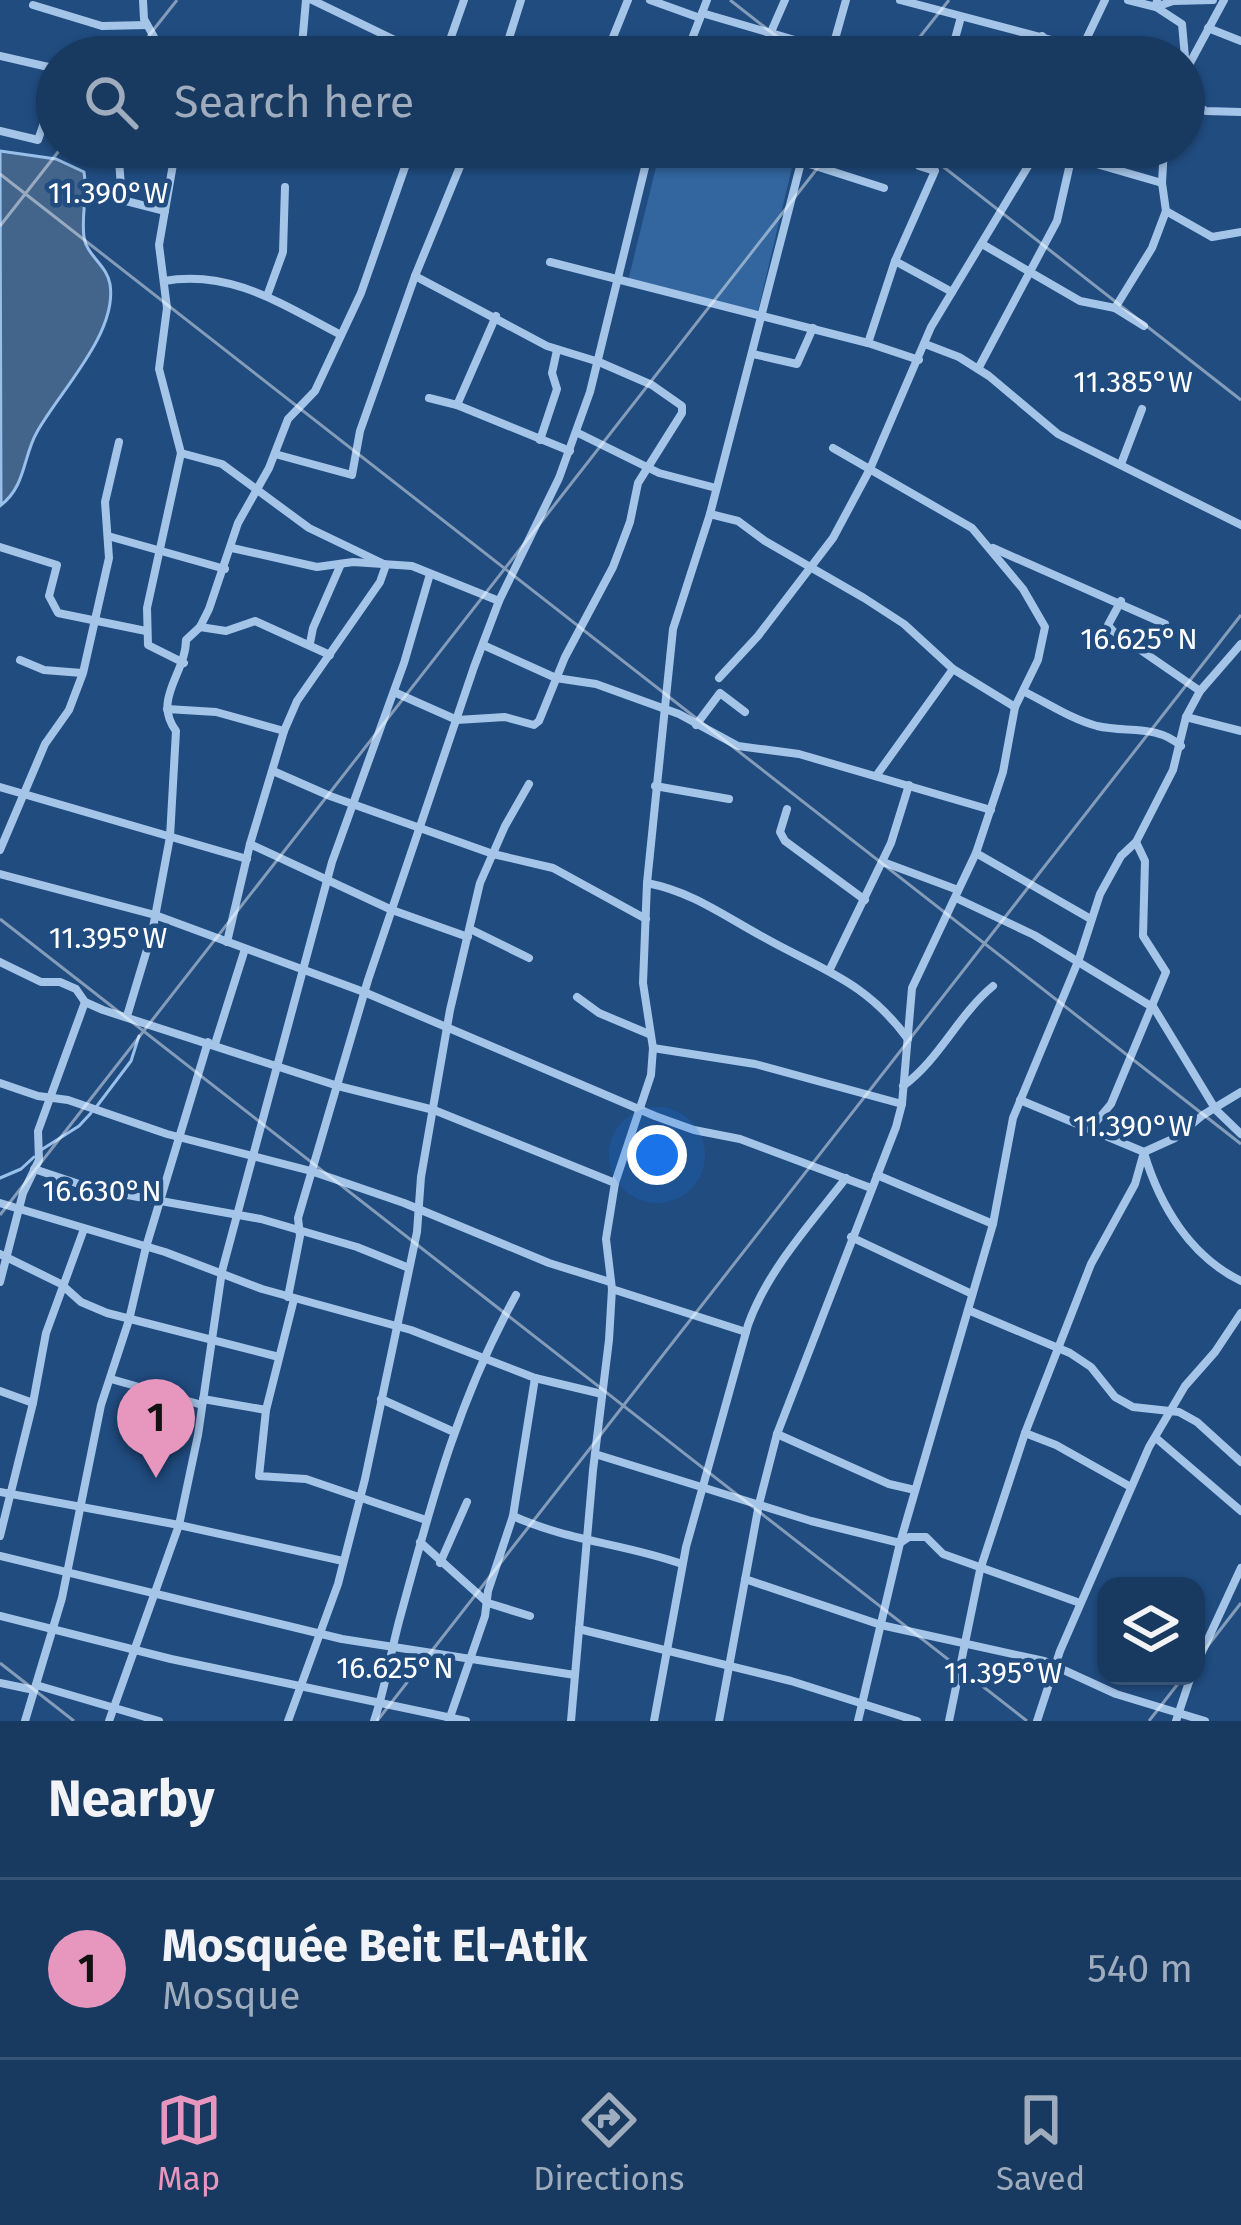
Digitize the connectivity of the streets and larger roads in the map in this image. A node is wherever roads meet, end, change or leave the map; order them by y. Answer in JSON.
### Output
{"nodes":[{"id":1,"x":143,"y":0,"type":"edge"},
{"id":2,"x":309,"y":0,"type":"edge"},
{"id":3,"x":464,"y":0,"type":"edge"},
{"id":4,"x":521,"y":0,"type":"edge"},
{"id":5,"x":628,"y":0,"type":"edge"},
{"id":6,"x":650,"y":0,"type":"edge"},
{"id":7,"x":707,"y":0,"type":"edge"},
{"id":8,"x":785,"y":0,"type":"edge"},
{"id":9,"x":846,"y":0,"type":"edge"},
{"id":10,"x":900,"y":0,"type":"edge"},
{"id":11,"x":1105,"y":0,"type":"edge"},
{"id":12,"x":1128,"y":0,"type":"edge"},
{"id":13,"x":1213,"y":0,"type":"edge"},
{"id":14,"x":1224,"y":0,"type":"edge"},
{"id":15,"x":1156,"y":3,"type":"edge"},
{"id":16,"x":33,"y":5,"type":"dead end"},
{"id":17,"x":701,"y":15,"type":"junction"},
{"id":18,"x":961,"y":17,"type":"junction"},
{"id":19,"x":147,"y":25,"type":"junction"},
{"id":20,"x":1208,"y":28,"type":"junction"},
{"id":21,"x":769,"y":35,"type":"junction"},
{"id":22,"x":153,"y":36,"type":"edge"},
{"id":23,"x":304,"y":36,"type":"edge"},
{"id":24,"x":385,"y":36,"type":"edge"},
{"id":25,"x":451,"y":36,"type":"edge"},
{"id":26,"x":510,"y":36,"type":"edge"},
{"id":27,"x":613,"y":36,"type":"edge"},
{"id":28,"x":693,"y":36,"type":"edge"},
{"id":29,"x":772,"y":36,"type":"edge"},
{"id":30,"x":836,"y":36,"type":"edge"},
{"id":31,"x":956,"y":36,"type":"edge"},
{"id":32,"x":1042,"y":36,"type":"edge"},
{"id":33,"x":1088,"y":36,"type":"edge"},
{"id":34,"x":1183,"y":36,"type":"edge"},
{"id":35,"x":1204,"y":36,"type":"edge"},
{"id":36,"x":1241,"y":41,"type":"edge"},
{"id":37,"x":0,"y":56,"type":"edge"},
{"id":38,"x":36,"y":64,"type":"edge"},
{"id":39,"x":1205,"y":110,"type":"edge"},
{"id":40,"x":1241,"y":112,"type":"edge"},
{"id":41,"x":0,"y":131,"type":"edge"},
{"id":42,"x":36,"y":140,"type":"edge"},
{"id":43,"x":120,"y":168,"type":"edge"},
{"id":44,"x":172,"y":168,"type":"edge"},
{"id":45,"x":405,"y":168,"type":"edge"},
{"id":46,"x":460,"y":168,"type":"edge"},
{"id":47,"x":645,"y":168,"type":"edge"},
{"id":48,"x":800,"y":168,"type":"edge"},
{"id":49,"x":825,"y":168,"type":"edge"},
{"id":50,"x":925,"y":168,"type":"edge"},
{"id":51,"x":1028,"y":168,"type":"edge"},
{"id":52,"x":1069,"y":168,"type":"edge"},
{"id":53,"x":1114,"y":168,"type":"edge"},
{"id":54,"x":1163,"y":168,"type":"edge"},
{"id":55,"x":1162,"y":183,"type":"junction"},
{"id":56,"x":285,"y":187,"type":"dead end"},
{"id":57,"x":884,"y":188,"type":"dead end"},
{"id":58,"x":1166,"y":211,"type":"junction"},
{"id":59,"x":165,"y":212,"type":"junction"},
{"id":60,"x":1241,"y":232,"type":"edge"},
{"id":61,"x":982,"y":244,"type":"junction"},
{"id":62,"x":896,"y":261,"type":"junction"},
{"id":63,"x":550,"y":262,"type":"dead end"},
{"id":64,"x":1031,"y":272,"type":"junction"},
{"id":65,"x":416,"y":276,"type":"junction"},
{"id":66,"x":164,"y":281,"type":"junction"},
{"id":67,"x":620,"y":282,"type":"junction"},
{"id":68,"x":952,"y":292,"type":"junction"},
{"id":69,"x":267,"y":296,"type":"junction"},
{"id":70,"x":1115,"y":308,"type":"junction"},
{"id":71,"x":496,"y":316,"type":"junction"},
{"id":72,"x":760,"y":317,"type":"junction"},
{"id":73,"x":1144,"y":326,"type":"dead end"},
{"id":74,"x":813,"y":328,"type":"junction"},
{"id":75,"x":341,"y":335,"type":"junction"},
{"id":76,"x":868,"y":343,"type":"junction"},
{"id":77,"x":925,"y":344,"type":"junction"},
{"id":78,"x":557,"y":350,"type":"junction"},
{"id":79,"x":752,"y":353,"type":"junction"},
{"id":80,"x":919,"y":360,"type":"junction"},
{"id":81,"x":599,"y":362,"type":"junction"},
{"id":82,"x":978,"y":369,"type":"junction"},
{"id":83,"x":429,"y":398,"type":"dead end"},
{"id":84,"x":457,"y":405,"type":"junction"},
{"id":85,"x":1142,"y":409,"type":"dead end"},
{"id":86,"x":576,"y":432,"type":"junction"},
{"id":87,"x":540,"y":440,"type":"junction"},
{"id":88,"x":119,"y":442,"type":"dead end"},
{"id":89,"x":833,"y":448,"type":"dead end"},
{"id":90,"x":570,"y":451,"type":"junction"},
{"id":91,"x":181,"y":453,"type":"junction"},
{"id":92,"x":275,"y":454,"type":"junction"},
{"id":93,"x":1121,"y":464,"type":"junction"},
{"id":94,"x":648,"y":469,"type":"junction"},
{"id":95,"x":870,"y":469,"type":"junction"},
{"id":96,"x":716,"y":488,"type":"junction"},
{"id":97,"x":256,"y":490,"type":"junction"},
{"id":98,"x":710,"y":514,"type":"junction"},
{"id":99,"x":1241,"y":525,"type":"edge"},
{"id":100,"x":108,"y":536,"type":"junction"},
{"id":101,"x":0,"y":547,"type":"edge"},
{"id":102,"x":232,"y":548,"type":"junction"},
{"id":103,"x":992,"y":548,"type":"junction"},
{"id":104,"x":162,"y":549,"type":"junction"},
{"id":105,"x":341,"y":564,"type":"junction"},
{"id":106,"x":386,"y":565,"type":"junction"},
{"id":107,"x":225,"y":569,"type":"junction"},
{"id":108,"x":812,"y":569,"type":"junction"},
{"id":109,"x":430,"y":574,"type":"junction"},
{"id":110,"x":499,"y":601,"type":"junction"},
{"id":111,"x":1120,"y":602,"type":"junction"},
{"id":112,"x":96,"y":622,"type":"junction"},
{"id":113,"x":1165,"y":624,"type":"dead end"},
{"id":114,"x":200,"y":627,"type":"junction"},
{"id":115,"x":146,"y":631,"type":"junction"},
{"id":116,"x":310,"y":643,"type":"junction"},
{"id":117,"x":1241,"y":644,"type":"edge"},
{"id":118,"x":483,"y":645,"type":"junction"},
{"id":119,"x":330,"y":655,"type":"junction"},
{"id":120,"x":20,"y":660,"type":"dead end"},
{"id":121,"x":184,"y":663,"type":"junction"},
{"id":122,"x":953,"y":670,"type":"junction"},
{"id":123,"x":83,"y":674,"type":"junction"},
{"id":124,"x":556,"y":678,"type":"junction"},
{"id":125,"x":718,"y":678,"type":"dead end"},
{"id":126,"x":1200,"y":691,"type":"junction"},
{"id":127,"x":394,"y":692,"type":"junction"},
{"id":128,"x":1025,"y":692,"type":"junction"},
{"id":129,"x":1015,"y":706,"type":"junction"},
{"id":130,"x":662,"y":708,"type":"junction"},
{"id":131,"x":166,"y":709,"type":"junction"},
{"id":132,"x":745,"y":712,"type":"dead end"},
{"id":133,"x":1186,"y":717,"type":"junction"},
{"id":134,"x":457,"y":720,"type":"junction"},
{"id":135,"x":696,"y":725,"type":"junction"},
{"id":136,"x":284,"y":730,"type":"junction"},
{"id":137,"x":1241,"y":731,"type":"edge"},
{"id":138,"x":1181,"y":746,"type":"junction"},
{"id":139,"x":273,"y":771,"type":"junction"},
{"id":140,"x":876,"y":776,"type":"junction"},
{"id":141,"x":529,"y":784,"type":"dead end"},
{"id":142,"x":909,"y":785,"type":"junction"},
{"id":143,"x":655,"y":786,"type":"junction"},
{"id":144,"x":0,"y":787,"type":"edge"},
{"id":145,"x":23,"y":795,"type":"junction"},
{"id":146,"x":729,"y":799,"type":"dead end"},
{"id":147,"x":355,"y":805,"type":"junction"},
{"id":148,"x":787,"y":809,"type":"dead end"},
{"id":149,"x":992,"y":810,"type":"junction"},
{"id":150,"x":420,"y":826,"type":"junction"},
{"id":151,"x":170,"y":837,"type":"junction"},
{"id":152,"x":1136,"y":842,"type":"junction"},
{"id":153,"x":250,"y":844,"type":"junction"},
{"id":154,"x":0,"y":850,"type":"edge"},
{"id":155,"x":976,"y":853,"type":"junction"},
{"id":156,"x":493,"y":854,"type":"junction"},
{"id":157,"x":247,"y":859,"type":"junction"},
{"id":158,"x":883,"y":862,"type":"junction"},
{"id":159,"x":0,"y":874,"type":"edge"},
{"id":160,"x":328,"y":881,"type":"junction"},
{"id":161,"x":647,"y":883,"type":"junction"},
{"id":162,"x":957,"y":894,"type":"junction"},
{"id":163,"x":865,"y":900,"type":"junction"},
{"id":164,"x":392,"y":910,"type":"junction"},
{"id":165,"x":154,"y":915,"type":"junction"},
{"id":166,"x":1089,"y":918,"type":"junction"},
{"id":167,"x":646,"y":919,"type":"junction"},
{"id":168,"x":469,"y":933,"type":"junction"},
{"id":169,"x":227,"y":942,"type":"junction"},
{"id":170,"x":245,"y":949,"type":"junction"},
{"id":171,"x":530,"y":958,"type":"dead end"},
{"id":172,"x":1079,"y":959,"type":"junction"},
{"id":173,"x":0,"y":963,"type":"edge"},
{"id":174,"x":830,"y":968,"type":"junction"},
{"id":175,"x":302,"y":970,"type":"junction"},
{"id":176,"x":993,"y":986,"type":"dead end"},
{"id":177,"x":364,"y":992,"type":"junction"},
{"id":178,"x":578,"y":997,"type":"dead end"},
{"id":179,"x":85,"y":1002,"type":"junction"},
{"id":180,"x":1154,"y":1008,"type":"junction"},
{"id":181,"x":128,"y":1016,"type":"junction"},
{"id":182,"x":448,"y":1028,"type":"junction"},
{"id":183,"x":650,"y":1035,"type":"junction"},
{"id":184,"x":908,"y":1039,"type":"junction"},
{"id":185,"x":211,"y":1044,"type":"junction"},
{"id":186,"x":652,"y":1048,"type":"junction"},
{"id":187,"x":277,"y":1066,"type":"junction"},
{"id":188,"x":0,"y":1083,"type":"edge"},
{"id":189,"x":338,"y":1086,"type":"junction"},
{"id":190,"x":903,"y":1086,"type":"junction"},
{"id":191,"x":1241,"y":1092,"type":"edge"},
{"id":192,"x":50,"y":1096,"type":"junction"},
{"id":193,"x":1020,"y":1100,"type":"junction"},
{"id":194,"x":902,"y":1104,"type":"junction"},
{"id":195,"x":639,"y":1108,"type":"junction"},
{"id":196,"x":434,"y":1110,"type":"junction"},
{"id":197,"x":1216,"y":1110,"type":"junction"},
{"id":198,"x":1090,"y":1129,"type":"junction"},
{"id":199,"x":1241,"y":1134,"type":"edge"},
{"id":200,"x":178,"y":1136,"type":"junction"},
{"id":201,"x":1144,"y":1152,"type":"junction"},
{"id":202,"x":252,"y":1155,"type":"junction"},
{"id":203,"x":34,"y":1169,"type":"junction"},
{"id":204,"x":311,"y":1172,"type":"junction"},
{"id":205,"x":877,"y":1175,"type":"junction"},
{"id":206,"x":846,"y":1178,"type":"junction"},
{"id":207,"x":615,"y":1183,"type":"junction"},
{"id":208,"x":871,"y":1188,"type":"junction"},
{"id":209,"x":161,"y":1202,"type":"junction"},
{"id":210,"x":0,"y":1203,"type":"edge"},
{"id":211,"x":418,"y":1208,"type":"junction"},
{"id":212,"x":19,"y":1210,"type":"junction"},
{"id":213,"x":236,"y":1214,"type":"junction"},
{"id":214,"x":993,"y":1224,"type":"junction"},
{"id":215,"x":84,"y":1229,"type":"junction"},
{"id":216,"x":299,"y":1229,"type":"junction"},
{"id":217,"x":851,"y":1237,"type":"junction"},
{"id":218,"x":146,"y":1247,"type":"junction"},
{"id":219,"x":3,"y":1256,"type":"edge"},
{"id":220,"x":409,"y":1268,"type":"junction"},
{"id":221,"x":222,"y":1271,"type":"junction"},
{"id":222,"x":1241,"y":1281,"type":"edge"},
{"id":223,"x":0,"y":1282,"type":"edge"},
{"id":224,"x":611,"y":1286,"type":"junction"},
{"id":225,"x":63,"y":1289,"type":"junction"},
{"id":226,"x":973,"y":1294,"type":"junction"},
{"id":227,"x":516,"y":1295,"type":"dead end"},
{"id":228,"x":291,"y":1298,"type":"junction"},
{"id":229,"x":968,"y":1310,"type":"junction"},
{"id":230,"x":1241,"y":1313,"type":"edge"},
{"id":231,"x":129,"y":1320,"type":"junction"},
{"id":232,"x":399,"y":1327,"type":"junction"},
{"id":233,"x":1231,"y":1329,"type":"junction"},
{"id":234,"x":746,"y":1332,"type":"junction"},
{"id":235,"x":1241,"y":1336,"type":"edge"},
{"id":236,"x":210,"y":1339,"type":"junction"},
{"id":237,"x":1056,"y":1348,"type":"junction"},
{"id":238,"x":483,"y":1355,"type":"junction"},
{"id":239,"x":279,"y":1357,"type":"junction"},
{"id":240,"x":535,"y":1378,"type":"junction"},
{"id":241,"x":110,"y":1379,"type":"junction"},
{"id":242,"x":0,"y":1391,"type":"edge"},
{"id":243,"x":602,"y":1394,"type":"junction"},
{"id":244,"x":381,"y":1399,"type":"junction"},
{"id":245,"x":202,"y":1402,"type":"junction"},
{"id":246,"x":33,"y":1403,"type":"junction"},
{"id":247,"x":266,"y":1410,"type":"junction"},
{"id":248,"x":1172,"y":1412,"type":"junction"},
{"id":249,"x":454,"y":1432,"type":"junction"},
{"id":250,"x":1024,"y":1433,"type":"junction"},
{"id":251,"x":777,"y":1434,"type":"junction"},
{"id":252,"x":1155,"y":1437,"type":"junction"},
{"id":253,"x":595,"y":1454,"type":"junction"},
{"id":254,"x":1241,"y":1462,"type":"edge"},
{"id":255,"x":700,"y":1485,"type":"junction"},
{"id":256,"x":1129,"y":1486,"type":"junction"},
{"id":257,"x":915,"y":1490,"type":"junction"},
{"id":258,"x":5,"y":1494,"type":"edge"},
{"id":259,"x":361,"y":1496,"type":"junction"},
{"id":260,"x":467,"y":1502,"type":"dead end"},
{"id":261,"x":758,"y":1504,"type":"junction"},
{"id":262,"x":81,"y":1509,"type":"junction"},
{"id":263,"x":1241,"y":1511,"type":"edge"},
{"id":264,"x":513,"y":1516,"type":"junction"},
{"id":265,"x":426,"y":1520,"type":"junction"},
{"id":266,"x":179,"y":1525,"type":"junction"},
{"id":267,"x":0,"y":1536,"type":"edge"},
{"id":268,"x":586,"y":1540,"type":"junction"},
{"id":269,"x":420,"y":1542,"type":"junction"},
{"id":270,"x":900,"y":1543,"type":"junction"},
{"id":271,"x":0,"y":1556,"type":"edge"},
{"id":272,"x":343,"y":1561,"type":"junction"},
{"id":273,"x":440,"y":1563,"type":"junction"},
{"id":274,"x":682,"y":1564,"type":"junction"},
{"id":275,"x":1241,"y":1568,"type":"edge"},
{"id":276,"x":980,"y":1570,"type":"junction"},
{"id":277,"x":68,"y":1574,"type":"junction"},
{"id":278,"x":745,"y":1579,"type":"junction"},
{"id":279,"x":155,"y":1596,"type":"junction"},
{"id":280,"x":488,"y":1603,"type":"junction"},
{"id":281,"x":1080,"y":1603,"type":"junction"},
{"id":282,"x":0,"y":1616,"type":"edge"},
{"id":283,"x":530,"y":1616,"type":"dead end"},
{"id":284,"x":880,"y":1625,"type":"junction"},
{"id":285,"x":54,"y":1629,"type":"junction"},
{"id":286,"x":579,"y":1629,"type":"junction"},
{"id":287,"x":321,"y":1634,"type":"junction"},
{"id":288,"x":964,"y":1645,"type":"junction"},
{"id":289,"x":392,"y":1646,"type":"junction"},
{"id":290,"x":1205,"y":1646,"type":"edge"},
{"id":291,"x":136,"y":1649,"type":"junction"},
{"id":292,"x":664,"y":1651,"type":"junction"},
{"id":293,"x":471,"y":1657,"type":"junction"},
{"id":294,"x":729,"y":1667,"type":"junction"},
{"id":295,"x":1054,"y":1668,"type":"junction"},
{"id":296,"x":575,"y":1676,"type":"junction"},
{"id":297,"x":0,"y":1683,"type":"edge"},
{"id":298,"x":1188,"y":1685,"type":"edge"},
{"id":299,"x":300,"y":1687,"type":"junction"},
{"id":300,"x":35,"y":1688,"type":"junction"},
{"id":301,"x":380,"y":1704,"type":"junction"},
{"id":302,"x":114,"y":1706,"type":"junction"},
{"id":303,"x":862,"y":1706,"type":"junction"},
{"id":304,"x":1177,"y":1718,"type":"edge"},
{"id":305,"x":449,"y":1719,"type":"edge"},
{"id":306,"x":25,"y":1721,"type":"edge"},
{"id":307,"x":109,"y":1721,"type":"edge"},
{"id":308,"x":160,"y":1721,"type":"edge"},
{"id":309,"x":288,"y":1721,"type":"edge"},
{"id":310,"x":374,"y":1721,"type":"edge"},
{"id":311,"x":466,"y":1721,"type":"edge"},
{"id":312,"x":571,"y":1721,"type":"edge"},
{"id":313,"x":654,"y":1721,"type":"edge"},
{"id":314,"x":719,"y":1721,"type":"edge"},
{"id":315,"x":858,"y":1721,"type":"edge"},
{"id":316,"x":917,"y":1721,"type":"edge"},
{"id":317,"x":949,"y":1721,"type":"edge"},
{"id":318,"x":1036,"y":1721,"type":"edge"},
{"id":319,"x":1205,"y":1721,"type":"edge"}],
"edges":[{"from":1,"to":19,"type":"street"},
{"from":2,"to":23,"type":"street"},
{"from":2,"to":24,"type":"street"},
{"from":3,"to":25,"type":"street"},
{"from":4,"to":26,"type":"street"},
{"from":5,"to":27,"type":"street"},
{"from":6,"to":17,"type":"street"},
{"from":7,"to":17,"type":"street"},
{"from":8,"to":21,"type":"street"},
{"from":9,"to":30,"type":"street"},
{"from":10,"to":18,"type":"street"},
{"from":11,"to":33,"type":"street"},
{"from":12,"to":15,"type":"street"},
{"from":13,"to":15,"type":"street"},
{"from":14,"to":20,"type":"street"},
{"from":15,"to":34,"type":"street"},
{"from":16,"to":19,"type":"street"},
{"from":17,"to":21,"type":"street"},
{"from":17,"to":28,"type":"street"},
{"from":18,"to":31,"type":"street"},
{"from":18,"to":32,"type":"street"},
{"from":19,"to":22,"type":"street"},
{"from":20,"to":35,"type":"street"},
{"from":20,"to":36,"type":"street"},
{"from":21,"to":29,"type":"street"},
{"from":37,"to":38,"type":"street"},
{"from":39,"to":40,"type":"street"},
{"from":41,"to":42,"type":"street"},
{"from":43,"to":59,"type":"street"},
{"from":44,"to":59,"type":"street"},
{"from":45,"to":75,"type":"street"},
{"from":46,"to":65,"type":"street"},
{"from":47,"to":67,"type":"street"},
{"from":48,"to":72,"type":"street"},
{"from":49,"to":57,"type":"street"},
{"from":50,"to":62,"type":"street"},
{"from":51,"to":61,"type":"street"},
{"from":52,"to":64,"type":"street"},
{"from":53,"to":55,"type":"street"},
{"from":54,"to":55,"type":"street"},
{"from":55,"to":58,"type":"street"},
{"from":56,"to":69,"type":"street"},
{"from":58,"to":60,"type":"street"},
{"from":58,"to":70,"type":"street"},
{"from":59,"to":66,"type":"street"},
{"from":61,"to":64,"type":"street"},
{"from":61,"to":68,"type":"street"},
{"from":62,"to":68,"type":"street"},
{"from":62,"to":76,"type":"street"},
{"from":63,"to":67,"type":"street"},
{"from":64,"to":70,"type":"street"},
{"from":64,"to":82,"type":"street"},
{"from":65,"to":71,"type":"street"},
{"from":65,"to":92,"type":"street"},
{"from":66,"to":69,"type":"street"},
{"from":66,"to":91,"type":"street"},
{"from":67,"to":72,"type":"street"},
{"from":67,"to":81,"type":"street"},
{"from":68,"to":77,"type":"street"},
{"from":69,"to":75,"type":"street"},
{"from":70,"to":73,"type":"street"},
{"from":71,"to":78,"type":"street"},
{"from":71,"to":84,"type":"street"},
{"from":72,"to":74,"type":"street"},
{"from":72,"to":79,"type":"street"},
{"from":74,"to":76,"type":"street"},
{"from":74,"to":79,"type":"street"},
{"from":75,"to":92,"type":"street"},
{"from":76,"to":80,"type":"street"},
{"from":77,"to":80,"type":"street"},
{"from":77,"to":82,"type":"street"},
{"from":78,"to":81,"type":"street"},
{"from":78,"to":87,"type":"street"},
{"from":79,"to":96,"type":"street"},
{"from":80,"to":95,"type":"street"},
{"from":81,"to":86,"type":"street"},
{"from":81,"to":94,"type":"street"},
{"from":82,"to":93,"type":"street"},
{"from":83,"to":84,"type":"street"},
{"from":84,"to":87,"type":"street"},
{"from":85,"to":93,"type":"street"},
{"from":86,"to":90,"type":"street"},
{"from":86,"to":94,"type":"street"},
{"from":87,"to":90,"type":"street"},
{"from":88,"to":100,"type":"street"},
{"from":89,"to":95,"type":"street"},
{"from":90,"to":110,"type":"street"},
{"from":91,"to":97,"type":"street"},
{"from":91,"to":104,"type":"street"},
{"from":92,"to":97,"type":"street"},
{"from":93,"to":99,"type":"street"},
{"from":94,"to":96,"type":"street"},
{"from":94,"to":124,"type":"street"},
{"from":95,"to":103,"type":"street"},
{"from":95,"to":108,"type":"street"},
{"from":96,"to":98,"type":"street"},
{"from":97,"to":102,"type":"street"},
{"from":97,"to":106,"type":"street"},
{"from":98,"to":108,"type":"street"},
{"from":98,"to":130,"type":"street"},
{"from":100,"to":104,"type":"street"},
{"from":100,"to":112,"type":"street"},
{"from":101,"to":112,"type":"street"},
{"from":102,"to":105,"type":"street"},
{"from":102,"to":107,"type":"street"},
{"from":103,"to":111,"type":"street"},
{"from":103,"to":128,"type":"street"},
{"from":104,"to":107,"type":"street"},
{"from":104,"to":115,"type":"street"},
{"from":105,"to":106,"type":"street"},
{"from":105,"to":116,"type":"street"},
{"from":106,"to":109,"type":"street"},
{"from":106,"to":119,"type":"street"},
{"from":107,"to":114,"type":"street"},
{"from":108,"to":122,"type":"street"},
{"from":108,"to":125,"type":"street"},
{"from":109,"to":110,"type":"street"},
{"from":109,"to":127,"type":"street"},
{"from":110,"to":118,"type":"street"},
{"from":111,"to":113,"type":"street"},
{"from":111,"to":126,"type":"street"},
{"from":112,"to":115,"type":"street"},
{"from":112,"to":123,"type":"street"},
{"from":114,"to":116,"type":"street"},
{"from":114,"to":121,"type":"street"},
{"from":115,"to":121,"type":"street"},
{"from":116,"to":119,"type":"street"},
{"from":117,"to":126,"type":"street"},
{"from":118,"to":124,"type":"street"},
{"from":118,"to":134,"type":"street"},
{"from":119,"to":136,"type":"street"},
{"from":120,"to":123,"type":"street"},
{"from":121,"to":131,"type":"street"},
{"from":122,"to":129,"type":"street"},
{"from":122,"to":140,"type":"street"},
{"from":123,"to":145,"type":"street"},
{"from":124,"to":130,"type":"street"},
{"from":124,"to":134,"type":"street"},
{"from":126,"to":133,"type":"street"},
{"from":127,"to":134,"type":"street"},
{"from":127,"to":147,"type":"street"},
{"from":128,"to":129,"type":"street"},
{"from":128,"to":138,"type":"street"},
{"from":129,"to":149,"type":"street"},
{"from":130,"to":135,"type":"street"},
{"from":130,"to":143,"type":"street"},
{"from":131,"to":136,"type":"street"},
{"from":131,"to":151,"type":"street"},
{"from":132,"to":135,"type":"street"},
{"from":133,"to":137,"type":"street"},
{"from":133,"to":138,"type":"street"},
{"from":134,"to":150,"type":"street"},
{"from":135,"to":140,"type":"street"},
{"from":136,"to":139,"type":"street"},
{"from":138,"to":152,"type":"street"},
{"from":139,"to":147,"type":"street"},
{"from":139,"to":153,"type":"street"},
{"from":140,"to":142,"type":"street"},
{"from":141,"to":156,"type":"street"},
{"from":142,"to":149,"type":"street"},
{"from":142,"to":158,"type":"street"},
{"from":143,"to":146,"type":"street"},
{"from":143,"to":161,"type":"street"},
{"from":144,"to":145,"type":"street"},
{"from":145,"to":151,"type":"street"},
{"from":145,"to":154,"type":"street"},
{"from":147,"to":150,"type":"street"},
{"from":147,"to":160,"type":"street"},
{"from":148,"to":163,"type":"street"},
{"from":149,"to":155,"type":"street"},
{"from":150,"to":156,"type":"street"},
{"from":150,"to":164,"type":"street"},
{"from":151,"to":157,"type":"street"},
{"from":151,"to":165,"type":"street"},
{"from":152,"to":166,"type":"street"},
{"from":152,"to":180,"type":"street"},
{"from":153,"to":157,"type":"street"},
{"from":153,"to":160,"type":"street"},
{"from":155,"to":162,"type":"street"},
{"from":155,"to":166,"type":"street"},
{"from":156,"to":167,"type":"street"},
{"from":156,"to":168,"type":"street"},
{"from":157,"to":169,"type":"street"},
{"from":158,"to":162,"type":"street"},
{"from":158,"to":163,"type":"street"},
{"from":159,"to":165,"type":"street"},
{"from":160,"to":164,"type":"street"},
{"from":160,"to":175,"type":"street"},
{"from":161,"to":167,"type":"street"},
{"from":161,"to":174,"type":"street"},
{"from":162,"to":172,"type":"street"},
{"from":162,"to":184,"type":"street"},
{"from":163,"to":174,"type":"street"},
{"from":164,"to":168,"type":"street"},
{"from":164,"to":177,"type":"street"},
{"from":165,"to":169,"type":"street"},
{"from":165,"to":181,"type":"street"},
{"from":166,"to":172,"type":"street"},
{"from":167,"to":183,"type":"street"},
{"from":168,"to":171,"type":"street"},
{"from":168,"to":182,"type":"street"},
{"from":169,"to":170,"type":"street"},
{"from":170,"to":175,"type":"street"},
{"from":170,"to":185,"type":"street"},
{"from":172,"to":180,"type":"street"},
{"from":172,"to":193,"type":"street"},
{"from":173,"to":179,"type":"street"},
{"from":174,"to":184,"type":"street"},
{"from":175,"to":177,"type":"street"},
{"from":175,"to":187,"type":"street"},
{"from":176,"to":190,"type":"street"},
{"from":177,"to":182,"type":"street"},
{"from":177,"to":189,"type":"street"},
{"from":178,"to":183,"type":"street"},
{"from":179,"to":181,"type":"street"},
{"from":179,"to":192,"type":"street"},
{"from":180,"to":197,"type":"street"},
{"from":180,"to":198,"type":"street"},
{"from":181,"to":185,"type":"street"},
{"from":182,"to":195,"type":"street"},
{"from":182,"to":196,"type":"street"},
{"from":183,"to":186,"type":"street"},
{"from":184,"to":190,"type":"street"},
{"from":185,"to":187,"type":"street"},
{"from":185,"to":200,"type":"street"},
{"from":186,"to":194,"type":"street"},
{"from":186,"to":195,"type":"street"},
{"from":187,"to":189,"type":"street"},
{"from":187,"to":202,"type":"street"},
{"from":188,"to":192,"type":"street"},
{"from":189,"to":196,"type":"street"},
{"from":189,"to":204,"type":"street"},
{"from":190,"to":194,"type":"street"},
{"from":191,"to":197,"type":"street"},
{"from":192,"to":200,"type":"street"},
{"from":192,"to":203,"type":"street"},
{"from":193,"to":198,"type":"street"},
{"from":193,"to":214,"type":"street"},
{"from":194,"to":205,"type":"street"},
{"from":195,"to":206,"type":"street"},
{"from":195,"to":207,"type":"street"},
{"from":196,"to":207,"type":"street"},
{"from":196,"to":211,"type":"street"},
{"from":197,"to":199,"type":"street"},
{"from":197,"to":201,"type":"street"},
{"from":198,"to":201,"type":"street"},
{"from":200,"to":202,"type":"street"},
{"from":200,"to":209,"type":"street"},
{"from":201,"to":222,"type":"street"},
{"from":201,"to":237,"type":"street"},
{"from":202,"to":204,"type":"street"},
{"from":202,"to":213,"type":"street"},
{"from":203,"to":209,"type":"street"},
{"from":203,"to":212,"type":"street"},
{"from":204,"to":211,"type":"street"},
{"from":204,"to":216,"type":"street"},
{"from":205,"to":208,"type":"street"},
{"from":205,"to":214,"type":"street"},
{"from":206,"to":208,"type":"street"},
{"from":206,"to":234,"type":"street"},
{"from":207,"to":224,"type":"street"},
{"from":208,"to":217,"type":"street"},
{"from":209,"to":213,"type":"street"},
{"from":209,"to":218,"type":"street"},
{"from":210,"to":212,"type":"street"},
{"from":211,"to":220,"type":"street"},
{"from":211,"to":224,"type":"street"},
{"from":212,"to":215,"type":"street"},
{"from":212,"to":219,"type":"street"},
{"from":213,"to":216,"type":"street"},
{"from":213,"to":221,"type":"street"},
{"from":214,"to":226,"type":"street"},
{"from":215,"to":218,"type":"street"},
{"from":215,"to":225,"type":"street"},
{"from":216,"to":220,"type":"street"},
{"from":216,"to":228,"type":"street"},
{"from":217,"to":226,"type":"street"},
{"from":217,"to":251,"type":"street"},
{"from":218,"to":221,"type":"street"},
{"from":218,"to":231,"type":"street"},
{"from":219,"to":223,"type":"street"},
{"from":219,"to":225,"type":"street"},
{"from":220,"to":232,"type":"street"},
{"from":221,"to":228,"type":"street"},
{"from":221,"to":236,"type":"street"},
{"from":224,"to":234,"type":"street"},
{"from":224,"to":243,"type":"street"},
{"from":225,"to":231,"type":"street"},
{"from":225,"to":246,"type":"street"},
{"from":226,"to":229,"type":"street"},
{"from":227,"to":238,"type":"street"},
{"from":228,"to":232,"type":"street"},
{"from":228,"to":239,"type":"street"},
{"from":229,"to":237,"type":"street"},
{"from":229,"to":257,"type":"street"},
{"from":230,"to":233,"type":"street"},
{"from":231,"to":236,"type":"street"},
{"from":231,"to":241,"type":"street"},
{"from":232,"to":238,"type":"street"},
{"from":232,"to":244,"type":"street"},
{"from":233,"to":235,"type":"street"},
{"from":233,"to":248,"type":"street"},
{"from":234,"to":255,"type":"street"},
{"from":236,"to":239,"type":"street"},
{"from":236,"to":245,"type":"street"},
{"from":237,"to":248,"type":"street"},
{"from":237,"to":250,"type":"street"},
{"from":238,"to":240,"type":"street"},
{"from":238,"to":249,"type":"street"},
{"from":239,"to":247,"type":"street"},
{"from":240,"to":243,"type":"street"},
{"from":240,"to":264,"type":"street"},
{"from":241,"to":245,"type":"street"},
{"from":241,"to":262,"type":"street"},
{"from":242,"to":246,"type":"street"},
{"from":243,"to":253,"type":"street"},
{"from":244,"to":249,"type":"street"},
{"from":244,"to":259,"type":"street"},
{"from":245,"to":247,"type":"street"},
{"from":245,"to":266,"type":"street"},
{"from":246,"to":258,"type":"street"},
{"from":247,"to":259,"type":"street"},
{"from":248,"to":252,"type":"street"},
{"from":248,"to":254,"type":"street"},
{"from":249,"to":265,"type":"street"},
{"from":250,"to":256,"type":"street"},
{"from":250,"to":276,"type":"street"},
{"from":251,"to":257,"type":"street"},
{"from":251,"to":261,"type":"street"},
{"from":252,"to":256,"type":"street"},
{"from":252,"to":263,"type":"street"},
{"from":253,"to":255,"type":"street"},
{"from":253,"to":268,"type":"street"},
{"from":255,"to":261,"type":"street"},
{"from":255,"to":274,"type":"street"},
{"from":256,"to":281,"type":"street"},
{"from":257,"to":270,"type":"street"},
{"from":258,"to":262,"type":"street"},
{"from":258,"to":267,"type":"street"},
{"from":259,"to":265,"type":"street"},
{"from":259,"to":272,"type":"street"},
{"from":260,"to":273,"type":"street"},
{"from":261,"to":270,"type":"street"},
{"from":261,"to":278,"type":"street"},
{"from":262,"to":266,"type":"street"},
{"from":262,"to":277,"type":"street"},
{"from":264,"to":268,"type":"street"},
{"from":264,"to":280,"type":"street"},
{"from":265,"to":269,"type":"street"},
{"from":266,"to":272,"type":"street"},
{"from":266,"to":279,"type":"street"},
{"from":268,"to":274,"type":"street"},
{"from":268,"to":286,"type":"street"},
{"from":269,"to":273,"type":"street"},
{"from":269,"to":289,"type":"street"},
{"from":270,"to":276,"type":"street"},
{"from":270,"to":284,"type":"street"},
{"from":271,"to":277,"type":"street"},
{"from":272,"to":287,"type":"street"},
{"from":273,"to":280,"type":"street"},
{"from":274,"to":292,"type":"street"},
{"from":275,"to":290,"type":"street"},
{"from":276,"to":281,"type":"street"},
{"from":276,"to":288,"type":"street"},
{"from":277,"to":279,"type":"street"},
{"from":277,"to":285,"type":"street"},
{"from":278,"to":284,"type":"street"},
{"from":278,"to":294,"type":"street"},
{"from":279,"to":287,"type":"street"},
{"from":279,"to":291,"type":"street"},
{"from":280,"to":283,"type":"street"},
{"from":280,"to":293,"type":"street"},
{"from":281,"to":295,"type":"street"},
{"from":282,"to":285,"type":"street"},
{"from":284,"to":288,"type":"street"},
{"from":284,"to":303,"type":"street"},
{"from":285,"to":291,"type":"street"},
{"from":285,"to":300,"type":"street"},
{"from":286,"to":292,"type":"street"},
{"from":286,"to":296,"type":"street"},
{"from":287,"to":289,"type":"street"},
{"from":287,"to":299,"type":"street"},
{"from":288,"to":295,"type":"street"},
{"from":288,"to":317,"type":"street"},
{"from":289,"to":293,"type":"street"},
{"from":289,"to":301,"type":"street"},
{"from":291,"to":299,"type":"street"},
{"from":291,"to":302,"type":"street"},
{"from":292,"to":294,"type":"street"},
{"from":292,"to":313,"type":"street"},
{"from":293,"to":296,"type":"street"},
{"from":293,"to":305,"type":"street"},
{"from":294,"to":303,"type":"street"},
{"from":294,"to":314,"type":"street"},
{"from":295,"to":304,"type":"street"},
{"from":295,"to":318,"type":"street"},
{"from":296,"to":312,"type":"street"},
{"from":297,"to":300,"type":"street"},
{"from":298,"to":304,"type":"street"},
{"from":299,"to":301,"type":"street"},
{"from":299,"to":309,"type":"street"},
{"from":300,"to":302,"type":"street"},
{"from":300,"to":306,"type":"street"},
{"from":301,"to":305,"type":"street"},
{"from":301,"to":310,"type":"street"},
{"from":302,"to":307,"type":"street"},
{"from":302,"to":308,"type":"street"},
{"from":303,"to":315,"type":"street"},
{"from":303,"to":316,"type":"street"},
{"from":304,"to":319,"type":"street"},
{"from":305,"to":311,"type":"street"}]}
